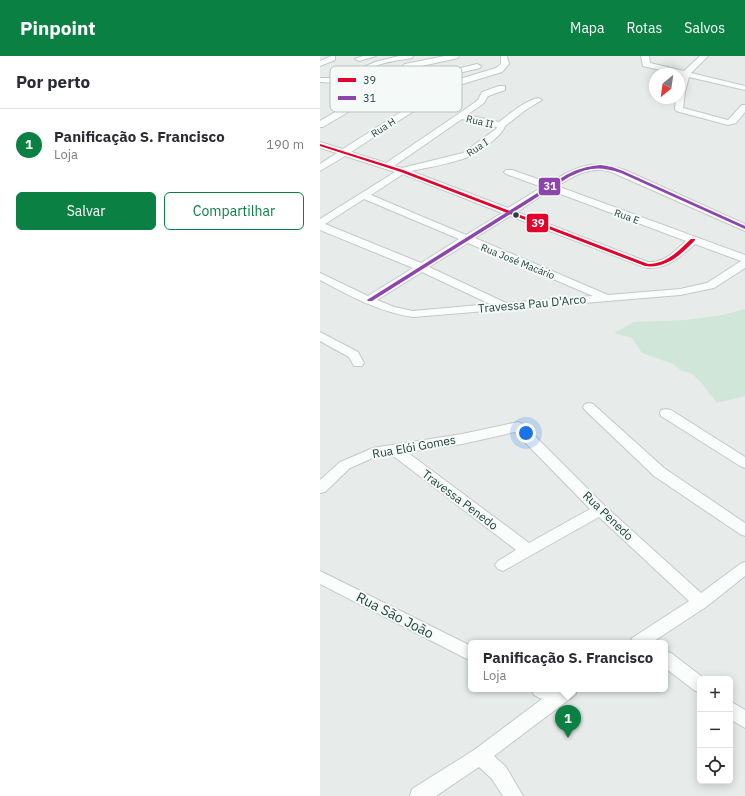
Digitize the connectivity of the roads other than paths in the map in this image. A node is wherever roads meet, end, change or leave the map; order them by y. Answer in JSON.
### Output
{"nodes":[{"id":1,"x":372,"y":56,"type":"edge"},
{"id":2,"x":409,"y":56,"type":"edge"},
{"id":3,"x":455,"y":56,"type":"edge"},
{"id":4,"x":645,"y":56,"type":"edge"},
{"id":5,"x":704,"y":56,"type":"edge"},
{"id":6,"x":504,"y":57,"type":"edge"},
{"id":7,"x":332,"y":58,"type":"dead end"},
{"id":8,"x":359,"y":59,"type":"dead end"},
{"id":9,"x":320,"y":64,"type":"edge"},
{"id":10,"x":370,"y":66,"type":"edge"},
{"id":11,"x":413,"y":66,"type":"edge"},
{"id":12,"x":477,"y":66,"type":"dead end"},
{"id":13,"x":462,"y":70,"type":"edge"},
{"id":14,"x":686,"y":74,"type":"junction"},
{"id":15,"x":320,"y":80,"type":"edge"},
{"id":16,"x":462,"y":81,"type":"edge"},
{"id":17,"x":329,"y":82,"type":"joint"},
{"id":18,"x":320,"y":87,"type":"edge"},
{"id":19,"x":502,"y":88,"type":"dead end"},
{"id":20,"x":745,"y":88,"type":"edge"},
{"id":21,"x":538,"y":100,"type":"dead end"},
{"id":22,"x":745,"y":107,"type":"edge"},
{"id":23,"x":342,"y":112,"type":"edge"},
{"id":24,"x":406,"y":112,"type":"edge"},
{"id":25,"x":460,"y":116,"type":"junction"},
{"id":26,"x":320,"y":125,"type":"edge"},
{"id":27,"x":500,"y":125,"type":"junction"},
{"id":28,"x":320,"y":145,"type":"edge"},
{"id":29,"x":345,"y":152,"type":"junction"},
{"id":30,"x":387,"y":166,"type":"junction"},
{"id":31,"x":320,"y":168,"type":"edge"},
{"id":32,"x":402,"y":171,"type":"junction"},
{"id":33,"x":509,"y":172,"type":"dead end"},
{"id":34,"x":549,"y":187,"type":"junction"},
{"id":35,"x":363,"y":195,"type":"junction"},
{"id":36,"x":509,"y":212,"type":"junction"},
{"id":37,"x":320,"y":224,"type":"edge"},
{"id":38,"x":745,"y":228,"type":"edge"},
{"id":39,"x":466,"y":240,"type":"junction"},
{"id":40,"x":693,"y":240,"type":"junction"},
{"id":41,"x":745,"y":259,"type":"edge"},
{"id":42,"x":745,"y":263,"type":"edge"},
{"id":43,"x":420,"y":267,"type":"junction"},
{"id":44,"x":320,"y":276,"type":"edge"},
{"id":45,"x":607,"y":297,"type":"junction"},
{"id":46,"x":370,"y":300,"type":"junction"},
{"id":47,"x":503,"y":306,"type":"junction"},
{"id":48,"x":320,"y":336,"type":"edge"},
{"id":49,"x":358,"y":363,"type":"dead end"},
{"id":50,"x":589,"y":407,"type":"dead end"},
{"id":51,"x":666,"y":413,"type":"dead end"},
{"id":52,"x":518,"y":427,"type":"joint"},
{"id":53,"x":393,"y":449,"type":"junction"},
{"id":54,"x":745,"y":464,"type":"edge"},
{"id":55,"x":320,"y":488,"type":"edge"},
{"id":56,"x":600,"y":510,"type":"junction"},
{"id":57,"x":745,"y":530,"type":"edge"},
{"id":58,"x":527,"y":550,"type":"junction"},
{"id":59,"x":503,"y":565,"type":"dead end"},
{"id":60,"x":745,"y":568,"type":"edge"},
{"id":61,"x":320,"y":577,"type":"edge"},
{"id":62,"x":700,"y":602,"type":"junction"},
{"id":63,"x":645,"y":640,"type":"edge"},
{"id":64,"x":468,"y":652,"type":"edge"},
{"id":65,"x":668,"y":660,"type":"edge"},
{"id":66,"x":697,"y":684,"type":"edge"},
{"id":67,"x":562,"y":693,"type":"edge"},
{"id":68,"x":733,"y":711,"type":"edge"},
{"id":69,"x":745,"y":720,"type":"edge"},
{"id":70,"x":480,"y":756,"type":"junction"},
{"id":71,"x":419,"y":796,"type":"edge"},
{"id":72,"x":514,"y":796,"type":"edge"}],
"edges":[{"from":1,"to":8,"type":"street"},
{"from":2,"to":10,"type":"street"},
{"from":3,"to":11,"type":"street"},
{"from":4,"to":14,"type":"street"},
{"from":5,"to":14,"type":"street"},
{"from":6,"to":16,"type":"street","name":"Rua H"},
{"from":7,"to":9,"type":"street"},
{"from":12,"to":13,"type":"street"},
{"from":14,"to":20,"type":"street"},
{"from":14,"to":22,"type":"street"},
{"from":15,"to":17,"type":"street"},
{"from":17,"to":18,"type":"street"},
{"from":19,"to":25,"type":"street"},
{"from":21,"to":27,"type":"street","name":"Rua I"},
{"from":23,"to":26,"type":"street"},
{"from":24,"to":29,"type":"street","name":"Rua H"},
{"from":25,"to":27,"type":"street","name":"Rua II"},
{"from":25,"to":30,"type":"street"},
{"from":27,"to":32,"type":"street","name":"Rua I"},
{"from":28,"to":29,"type":"street"},
{"from":29,"to":30,"type":"street"},
{"from":29,"to":31,"type":"street","name":"Rua H"},
{"from":30,"to":32,"type":"street"},
{"from":32,"to":35,"type":"street"},
{"from":32,"to":36,"type":"street"},
{"from":33,"to":34,"type":"street","name":"Rua E"},
{"from":34,"to":36,"type":"street"},
{"from":34,"to":38,"type":"street"},
{"from":34,"to":40,"type":"street","name":"Rua E"},
{"from":35,"to":37,"type":"street"},
{"from":35,"to":39,"type":"street","name":"Rua José Macário"},
{"from":36,"to":39,"type":"street"},
{"from":36,"to":40,"type":"street"},
{"from":37,"to":43,"type":"street"},
{"from":39,"to":43,"type":"street"},
{"from":39,"to":45,"type":"street","name":"Rua José Macário"},
{"from":40,"to":41,"type":"street","name":"Rua E"},
{"from":42,"to":45,"type":"street","name":"Travessa Pau D'Arco"},
{"from":43,"to":46,"type":"street"},
{"from":43,"to":47,"type":"street"},
{"from":44,"to":46,"type":"street","name":"Travessa Pau D'Arco"},
{"from":45,"to":47,"type":"street","name":"Travessa Pau D'Arco"},
{"from":46,"to":47,"type":"street","name":"Travessa Pau D'Arco"},
{"from":48,"to":49,"type":"street"},
{"from":50,"to":57,"type":"street"},
{"from":51,"to":54,"type":"street"},
{"from":52,"to":53,"type":"street","name":"Rua Elói Gomes"},
{"from":52,"to":56,"type":"street","name":"Rua Penedo"},
{"from":53,"to":55,"type":"street","name":"Rua Elói Gomes"},
{"from":53,"to":58,"type":"street","name":"Travessa Penedo"},
{"from":56,"to":58,"type":"street"},
{"from":56,"to":62,"type":"street","name":"Rua Penedo"},
{"from":58,"to":59,"type":"street"},
{"from":60,"to":62,"type":"street"},
{"from":61,"to":64,"type":"street","name":"Rua São João"},
{"from":62,"to":63,"type":"street"},
{"from":65,"to":66,"type":"street"},
{"from":67,"to":70,"type":"street"},
{"from":68,"to":69,"type":"street"},
{"from":70,"to":71,"type":"street"},
{"from":70,"to":72,"type":"street"}]}
